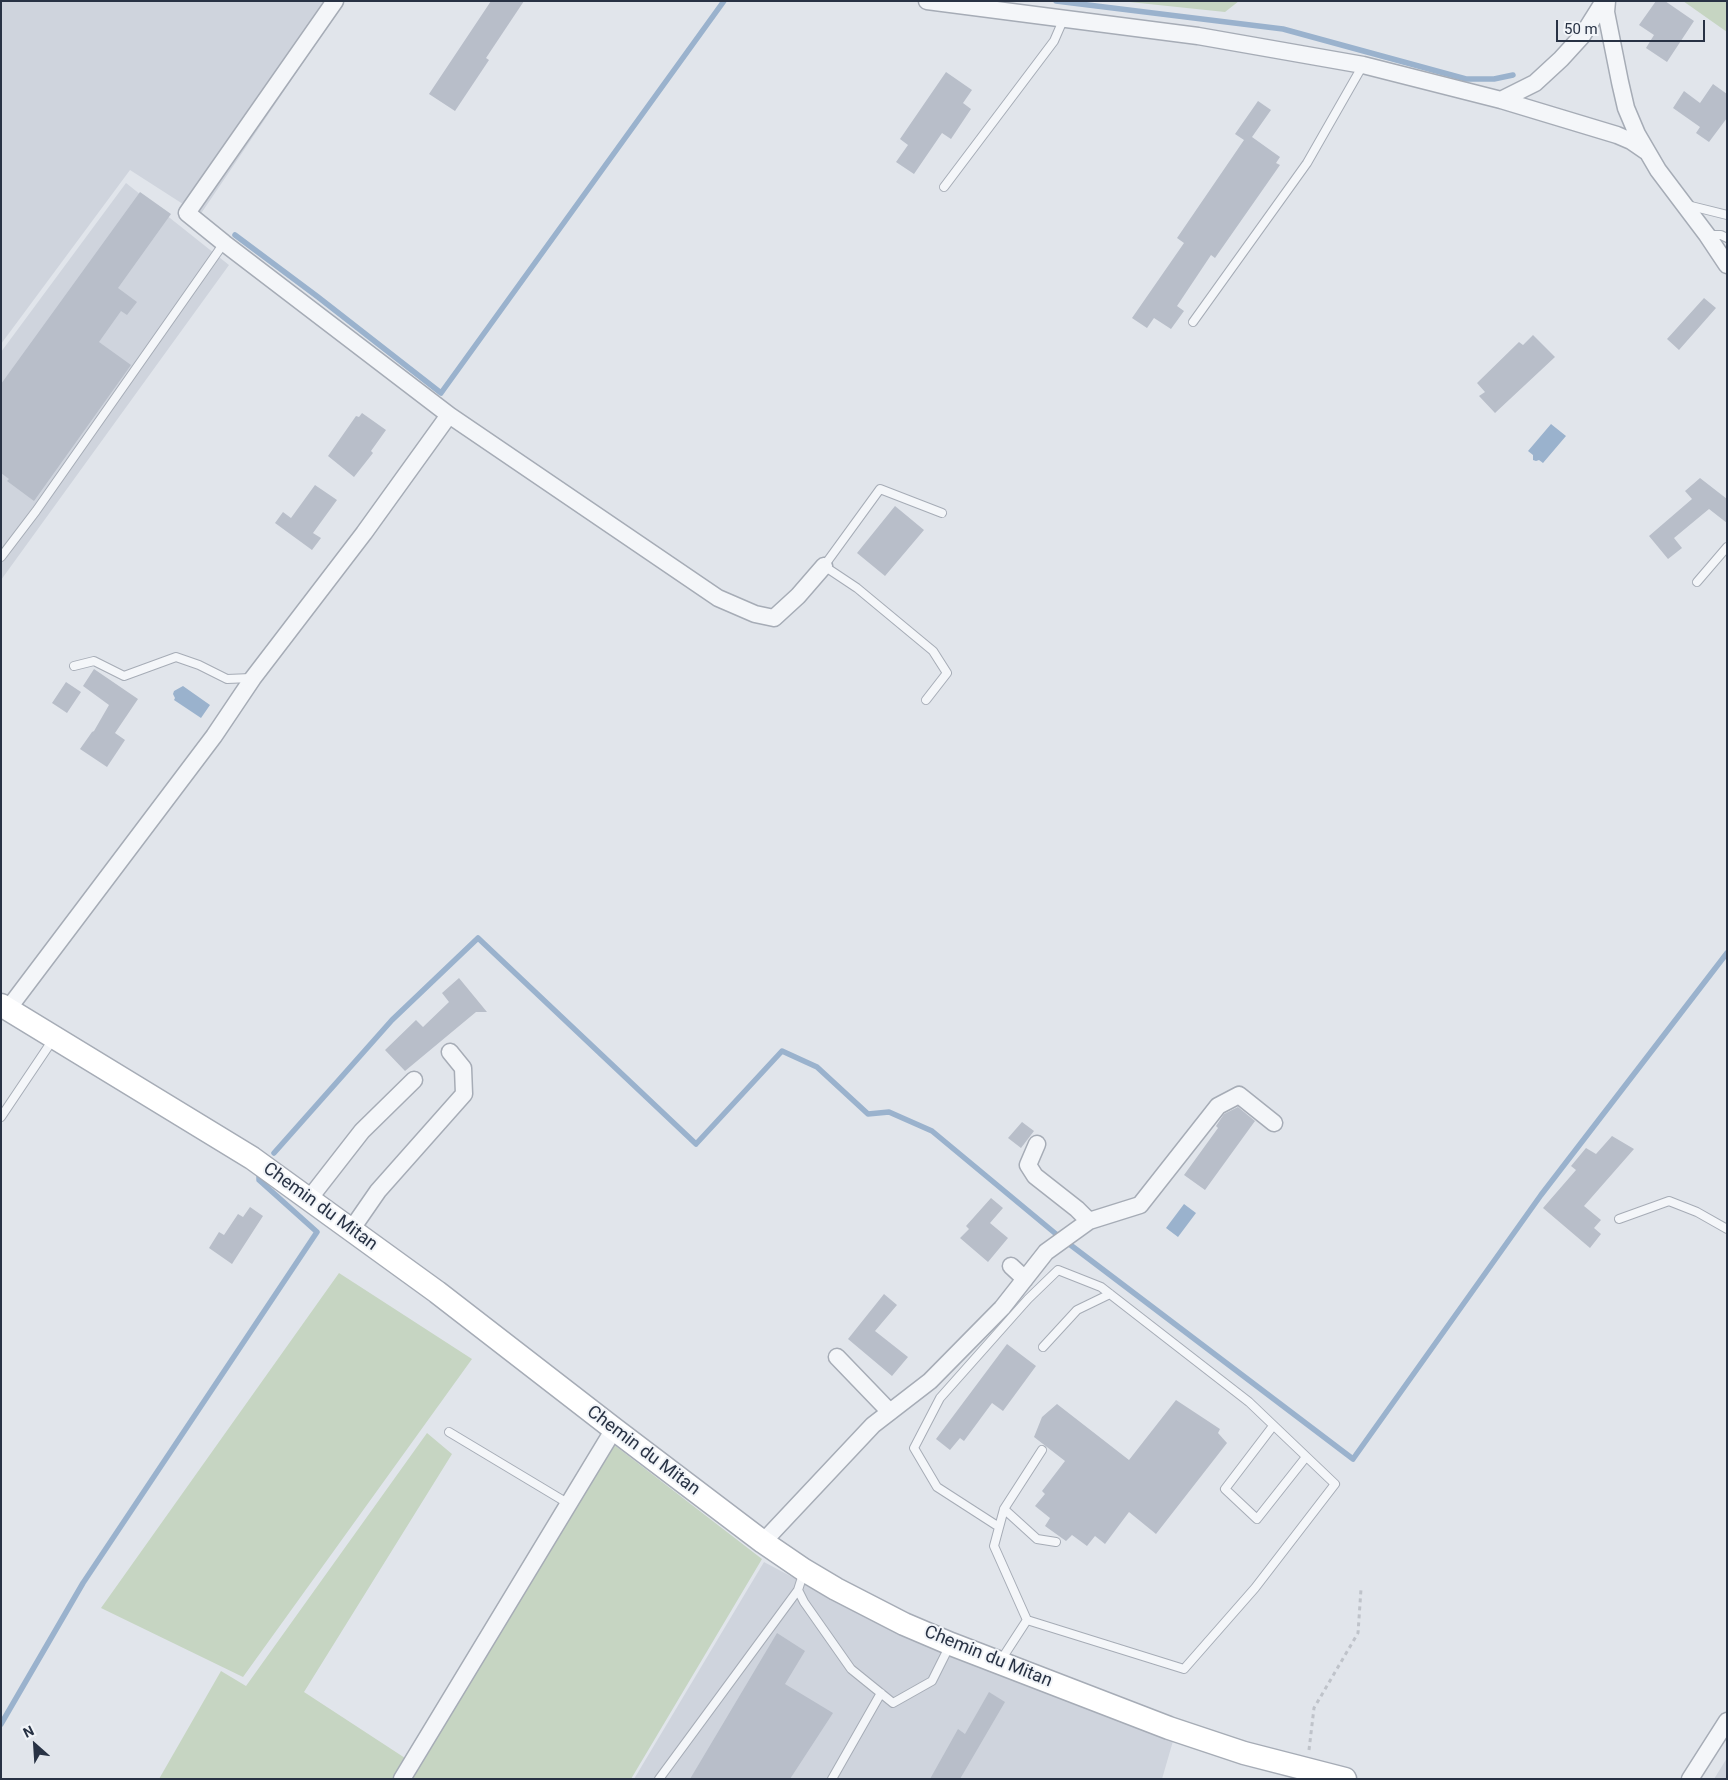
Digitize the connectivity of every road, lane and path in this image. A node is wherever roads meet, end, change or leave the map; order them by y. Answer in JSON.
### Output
{"nodes":[{"id":1,"x":334,"y":1,"type":"edge"},
{"id":2,"x":927,"y":1,"type":"edge"},
{"id":3,"x":1606,"y":1,"type":"edge"},
{"id":4,"x":1064,"y":18,"type":"junction"},
{"id":5,"x":1363,"y":65,"type":"junction"},
{"id":6,"x":1501,"y":100,"type":"junction"},
{"id":7,"x":1646,"y":152,"type":"junction"},
{"id":8,"x":944,"y":187,"type":"dead end"},
{"id":9,"x":1685,"y":205,"type":"junction"},
{"id":10,"x":1727,"y":215,"type":"edge"},
{"id":11,"x":1707,"y":235,"type":"junction"},
{"id":12,"x":1727,"y":238,"type":"edge"},
{"id":13,"x":224,"y":243,"type":"junction"},
{"id":14,"x":1727,"y":264,"type":"edge"},
{"id":15,"x":1193,"y":322,"type":"dead end"},
{"id":16,"x":449,"y":415,"type":"junction"},
{"id":17,"x":942,"y":513,"type":"dead end"},
{"id":18,"x":1727,"y":547,"type":"edge"},
{"id":19,"x":1,"y":557,"type":"edge"},
{"id":20,"x":824,"y":566,"type":"junction"},
{"id":21,"x":1697,"y":582,"type":"dead end"},
{"id":22,"x":74,"y":666,"type":"dead end"},
{"id":23,"x":253,"y":678,"type":"junction"},
{"id":24,"x":926,"y":700,"type":"dead end"},
{"id":25,"x":5,"y":1007,"type":"edge"},
{"id":26,"x":55,"y":1037,"type":"junction"},
{"id":27,"x":450,"y":1052,"type":"dead end"},
{"id":28,"x":414,"y":1080,"type":"dead end"},
{"id":29,"x":1,"y":1117,"type":"edge"},
{"id":30,"x":1274,"y":1122,"type":"dead end"},
{"id":31,"x":1037,"y":1144,"type":"dead end"},
{"id":32,"x":309,"y":1199,"type":"junction"},
{"id":33,"x":1619,"y":1219,"type":"dead end"},
{"id":34,"x":1089,"y":1221,"type":"junction"},
{"id":35,"x":1727,"y":1229,"type":"edge"},
{"id":36,"x":352,"y":1230,"type":"junction"},
{"id":37,"x":1011,"y":1266,"type":"dead end"},
{"id":38,"x":1025,"y":1279,"type":"junction"},
{"id":39,"x":1110,"y":1294,"type":"junction"},
{"id":40,"x":1043,"y":1347,"type":"dead end"},
{"id":41,"x":837,"y":1357,"type":"dead end"},
{"id":42,"x":890,"y":1412,"type":"junction"},
{"id":43,"x":1273,"y":1426,"type":"junction"},
{"id":44,"x":614,"y":1429,"type":"junction"},
{"id":45,"x":449,"y":1432,"type":"dead end"},
{"id":46,"x":1042,"y":1450,"type":"dead end"},
{"id":47,"x":1306,"y":1457,"type":"junction"},
{"id":48,"x":569,"y":1504,"type":"junction"},
{"id":49,"x":1004,"y":1508,"type":"junction"},
{"id":50,"x":999,"y":1527,"type":"junction"},
{"id":51,"x":763,"y":1542,"type":"junction"},
{"id":52,"x":1056,"y":1542,"type":"dead end"},
{"id":53,"x":801,"y":1580,"type":"junction"},
{"id":54,"x":1360,"y":1588,"type":"dead end"},
{"id":55,"x":1028,"y":1620,"type":"junction"},
{"id":56,"x":951,"y":1644,"type":"junction"},
{"id":57,"x":1000,"y":1662,"type":"junction"},
{"id":58,"x":881,"y":1693,"type":"junction"},
{"id":59,"x":1727,"y":1721,"type":"edge"},
{"id":60,"x":1307,"y":1770,"type":"junction"},
{"id":61,"x":402,"y":1779,"type":"edge"},
{"id":62,"x":659,"y":1779,"type":"edge"},
{"id":63,"x":832,"y":1779,"type":"edge"},
{"id":64,"x":1345,"y":1779,"type":"edge"},
{"id":65,"x":1690,"y":1779,"type":"edge"}],
"edges":[{"from":1,"to":13,"type":"street"},
{"from":2,"to":4,"type":"street"},
{"from":3,"to":6,"type":"street"},
{"from":3,"to":7,"type":"street"},
{"from":4,"to":5,"type":"street"},
{"from":4,"to":8,"type":"lane"},
{"from":5,"to":6,"type":"street"},
{"from":5,"to":15,"type":"lane"},
{"from":6,"to":7,"type":"street"},
{"from":7,"to":9,"type":"street"},
{"from":9,"to":10,"type":"lane"},
{"from":9,"to":11,"type":"street"},
{"from":11,"to":12,"type":"lane"},
{"from":11,"to":14,"type":"street"},
{"from":13,"to":16,"type":"street"},
{"from":13,"to":19,"type":"lane"},
{"from":16,"to":20,"type":"street"},
{"from":16,"to":23,"type":"street"},
{"from":17,"to":20,"type":"lane"},
{"from":18,"to":21,"type":"lane"},
{"from":20,"to":24,"type":"lane"},
{"from":22,"to":23,"type":"lane"},
{"from":23,"to":25,"type":"street"},
{"from":25,"to":26,"type":"street","name":"Chemin du Mitan"},
{"from":26,"to":29,"type":"lane"},
{"from":26,"to":32,"type":"street","name":"Chemin du Mitan"},
{"from":27,"to":36,"type":"street"},
{"from":28,"to":32,"type":"street"},
{"from":30,"to":34,"type":"street"},
{"from":31,"to":34,"type":"street"},
{"from":32,"to":36,"type":"street","name":"Chemin du Mitan"},
{"from":33,"to":35,"type":"lane"},
{"from":34,"to":38,"type":"street"},
{"from":36,"to":44,"type":"street","name":"Chemin du Mitan"},
{"from":37,"to":38,"type":"street"},
{"from":38,"to":42,"type":"street"},
{"from":39,"to":40,"type":"lane"},
{"from":39,"to":43,"type":"lane"},
{"from":39,"to":50,"type":"lane"},
{"from":41,"to":42,"type":"street"},
{"from":42,"to":51,"type":"street"},
{"from":43,"to":47,"type":"lane"},
{"from":43,"to":47,"type":"lane"},
{"from":44,"to":48,"type":"street"},
{"from":44,"to":51,"type":"street","name":"Chemin du Mitan"},
{"from":45,"to":48,"type":"lane"},
{"from":46,"to":49,"type":"lane"},
{"from":47,"to":55,"type":"lane"},
{"from":48,"to":61,"type":"street"},
{"from":49,"to":50,"type":"lane"},
{"from":49,"to":52,"type":"lane"},
{"from":50,"to":55,"type":"lane"},
{"from":51,"to":53,"type":"street","name":"Chemin du Mitan"},
{"from":53,"to":56,"type":"street","name":"Chemin du Mitan"},
{"from":53,"to":58,"type":"lane"},
{"from":53,"to":62,"type":"lane"},
{"from":54,"to":60,"type":"path"},
{"from":55,"to":57,"type":"lane"},
{"from":56,"to":57,"type":"street","name":"Chemin du Mitan"},
{"from":56,"to":58,"type":"lane"},
{"from":57,"to":60,"type":"street","name":"Chemin du Mitan"},
{"from":58,"to":63,"type":"lane"},
{"from":59,"to":65,"type":"street"},
{"from":60,"to":64,"type":"street","name":"Chemin du Mitan"}]}
